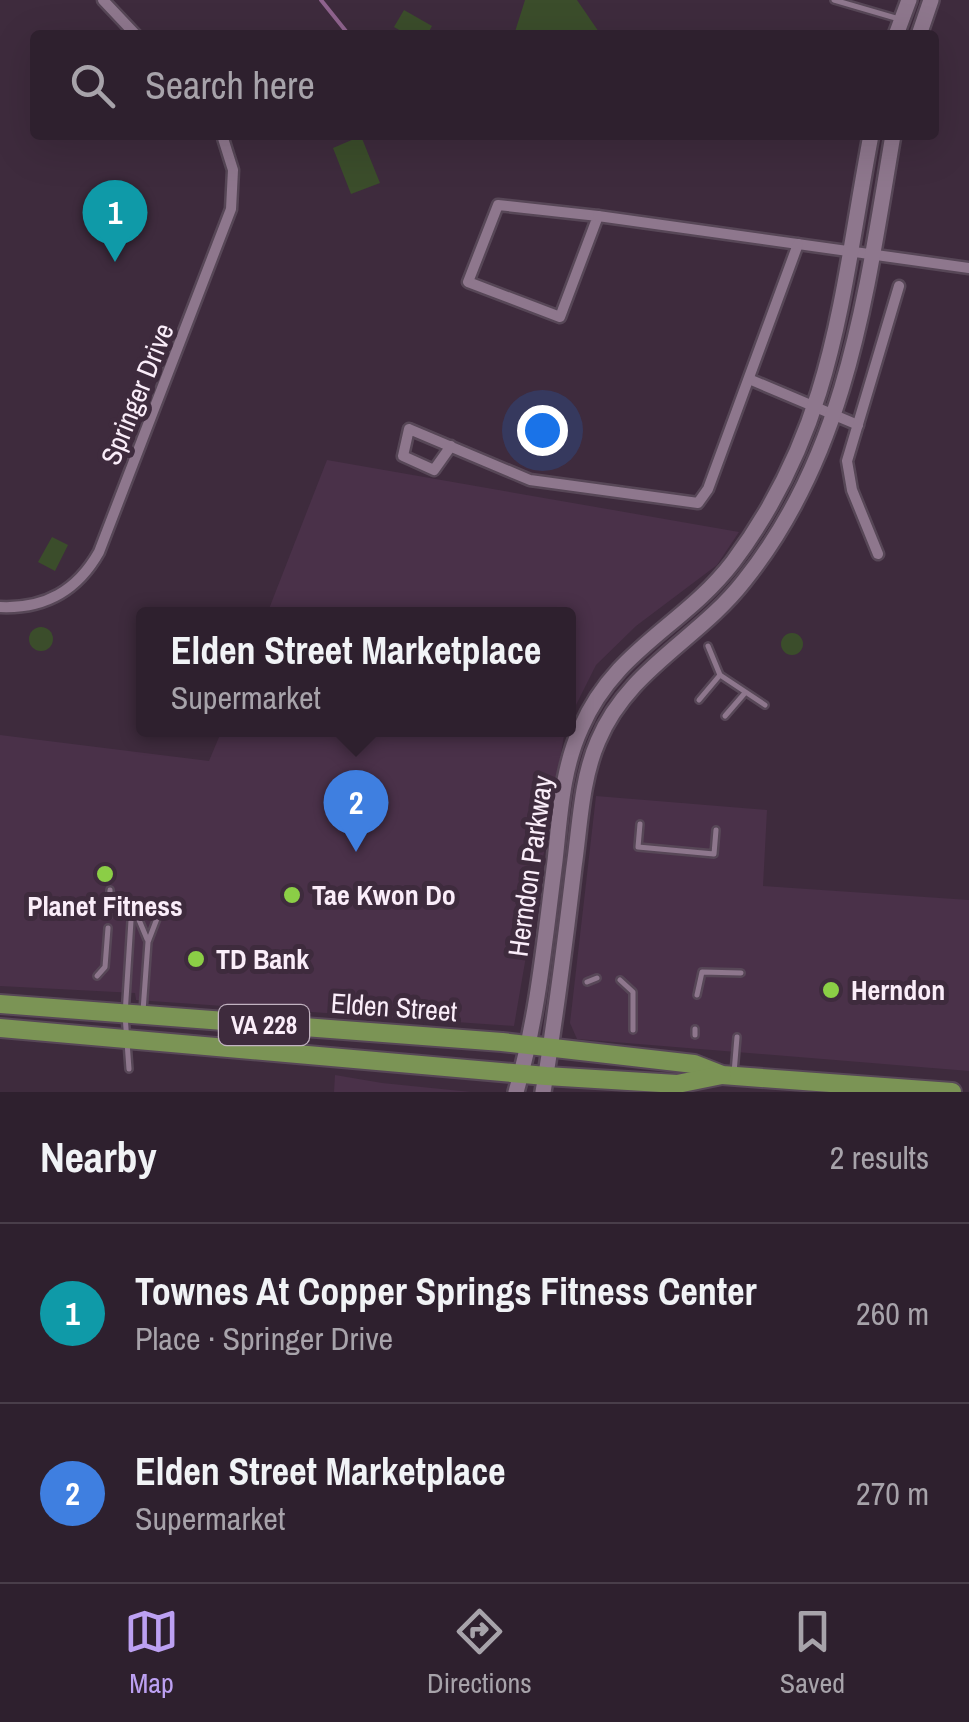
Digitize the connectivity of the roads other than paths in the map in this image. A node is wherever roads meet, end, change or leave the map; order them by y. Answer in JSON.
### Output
{"nodes":[{"id":1,"x":103,"y":0,"type":"edge"},
{"id":2,"x":834,"y":0,"type":"edge"},
{"id":3,"x":909,"y":0,"type":"edge"},
{"id":4,"x":931,"y":0,"type":"edge"},
{"id":5,"x":899,"y":28,"type":"edge"},
{"id":6,"x":131,"y":30,"type":"edge"},
{"id":7,"x":921,"y":30,"type":"edge"},
{"id":8,"x":224,"y":140,"type":"edge"},
{"id":9,"x":870,"y":140,"type":"edge"},
{"id":10,"x":893,"y":140,"type":"edge"},
{"id":11,"x":598,"y":216,"type":"junction"},
{"id":12,"x":798,"y":244,"type":"junction"},
{"id":13,"x":854,"y":250,"type":"junction"},
{"id":14,"x":875,"y":254,"type":"junction"},
{"id":15,"x":969,"y":268,"type":"edge"},
{"id":16,"x":899,"y":286,"type":"dead end"},
{"id":17,"x":748,"y":380,"type":"junction"},
{"id":18,"x":815,"y":407,"type":"junction"},
{"id":19,"x":834,"y":415,"type":"junction"},
{"id":20,"x":858,"y":425,"type":"junction"},
{"id":21,"x":451,"y":446,"type":"junction"},
{"id":22,"x":878,"y":554,"type":"dead end"},
{"id":23,"x":0,"y":607,"type":"edge"},
{"id":24,"x":708,"y":646,"type":"dead end"},
{"id":25,"x":720,"y":675,"type":"junction"},
{"id":26,"x":744,"y":694,"type":"junction"},
{"id":27,"x":699,"y":700,"type":"dead end"},
{"id":28,"x":765,"y":704,"type":"dead end"},
{"id":29,"x":725,"y":716,"type":"dead end"},
{"id":30,"x":640,"y":824,"type":"dead end"},
{"id":31,"x":716,"y":830,"type":"dead end"},
{"id":32,"x":110,"y":890,"type":"dead end"},
{"id":33,"x":163,"y":904,"type":"dead end"},
{"id":34,"x":108,"y":916,"type":"dead end"},
{"id":35,"x":108,"y":928,"type":"dead end"},
{"id":36,"x":148,"y":942,"type":"junction"},
{"id":37,"x":740,"y":973,"type":"dead end"},
{"id":38,"x":97,"y":976,"type":"dead end"},
{"id":39,"x":621,"y":984,"type":"dead end"},
{"id":40,"x":697,"y":995,"type":"dead end"},
{"id":41,"x":0,"y":1004,"type":"edge"},
{"id":42,"x":134,"y":1016,"type":"junction"},
{"id":43,"x":0,"y":1028,"type":"edge"},
{"id":44,"x":633,"y":1030,"type":"dead end"},
{"id":45,"x":737,"y":1038,"type":"dead end"},
{"id":46,"x":130,"y":1040,"type":"junction"},
{"id":47,"x":528,"y":1047,"type":"junction"},
{"id":48,"x":552,"y":1050,"type":"junction"},
{"id":49,"x":129,"y":1069,"type":"dead end"},
{"id":50,"x":728,"y":1076,"type":"junction"},
{"id":51,"x":519,"y":1083,"type":"edge"},
{"id":52,"x":544,"y":1084,"type":"edge"},
{"id":53,"x":823,"y":1087,"type":"edge"},
{"id":54,"x":914,"y":1091,"type":"edge"},
{"id":55,"x":952,"y":1092,"type":"edge"}],
"edges":[{"from":1,"to":6,"type":"street"},
{"from":2,"to":5,"type":"lane"},
{"from":3,"to":5,"type":"main road"},
{"from":4,"to":7,"type":"main road"},
{"from":8,"to":23,"type":"street","name":"Springer Drive"},
{"from":9,"to":13,"type":"main road","name":"Herndon Parkway"},
{"from":10,"to":14,"type":"main road","name":"Herndon Parkway"},
{"from":11,"to":11,"type":"street"},
{"from":11,"to":12,"type":"street"},
{"from":12,"to":13,"type":"street"},
{"from":12,"to":17,"type":"street"},
{"from":13,"to":14,"type":"street"},
{"from":13,"to":18,"type":"main road","name":"Herndon Parkway"},
{"from":14,"to":15,"type":"street"},
{"from":14,"to":19,"type":"main road","name":"Herndon Parkway"},
{"from":16,"to":20,"type":"street"},
{"from":17,"to":18,"type":"street"},
{"from":17,"to":21,"type":"street"},
{"from":18,"to":19,"type":"street"},
{"from":18,"to":47,"type":"main road","name":"Herndon Parkway"},
{"from":19,"to":20,"type":"street"},
{"from":19,"to":48,"type":"main road","name":"Herndon Parkway"},
{"from":20,"to":22,"type":"street"},
{"from":21,"to":21,"type":"street"},
{"from":24,"to":25,"type":"lane"},
{"from":25,"to":26,"type":"lane"},
{"from":25,"to":27,"type":"lane"},
{"from":26,"to":28,"type":"lane"},
{"from":26,"to":29,"type":"lane"},
{"from":30,"to":31,"type":"lane"},
{"from":32,"to":34,"type":"lane"},
{"from":33,"to":36,"type":"lane"},
{"from":35,"to":38,"type":"lane"},
{"from":36,"to":42,"type":"lane"},
{"from":36,"to":42,"type":"lane"},
{"from":37,"to":40,"type":"lane"},
{"from":39,"to":44,"type":"lane"},
{"from":41,"to":42,"type":"main road","name":"Elden Street","number":"VA 228"},
{"from":42,"to":46,"type":"lane"},
{"from":42,"to":46,"type":"lane"},
{"from":42,"to":47,"type":"main road","name":"Elden Street","number":"VA 228"},
{"from":43,"to":46,"type":"main road","name":"Elden Street","number":"VA 228"},
{"from":45,"to":50,"type":"lane"},
{"from":46,"to":49,"type":"lane"},
{"from":46,"to":51,"type":"main road","name":"Elden Street","number":"VA 228"},
{"from":47,"to":48,"type":"main road","name":"Elden Street"},
{"from":47,"to":51,"type":"main road","name":"Herndon Parkway"},
{"from":48,"to":50,"type":"main road","name":"Elden Street"},
{"from":48,"to":52,"type":"main road","name":"Herndon Parkway"},
{"from":50,"to":52,"type":"main road","name":"Elden Street"},
{"from":50,"to":53,"type":"main road","name":"Elden Street"},
{"from":51,"to":52,"type":"main road","name":"Elden Street","number":"VA 228"},
{"from":53,"to":54,"type":"main road","name":"Elden Street"},
{"from":54,"to":55,"type":"main road","name":"Elden Street"}]}
